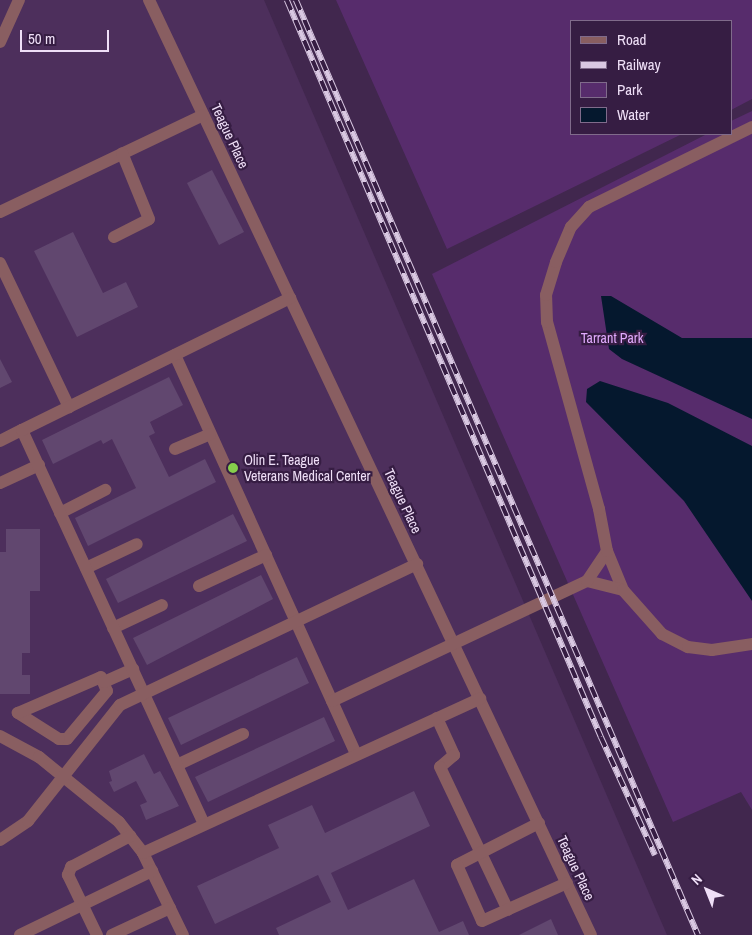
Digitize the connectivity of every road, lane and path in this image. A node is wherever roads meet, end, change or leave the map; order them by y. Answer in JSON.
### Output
{"nodes":[{"id":1,"x":19,"y":0,"type":"edge"},
{"id":2,"x":149,"y":0,"type":"edge"},
{"id":3,"x":0,"y":42,"type":"edge"},
{"id":4,"x":203,"y":114,"type":"junction"},
{"id":5,"x":752,"y":127,"type":"edge"},
{"id":6,"x":122,"y":153,"type":"junction"},
{"id":7,"x":0,"y":212,"type":"edge"},
{"id":8,"x":114,"y":237,"type":"dead end"},
{"id":9,"x":0,"y":263,"type":"edge"},
{"id":10,"x":290,"y":298,"type":"junction"},
{"id":11,"x":175,"y":355,"type":"junction"},
{"id":12,"x":69,"y":407,"type":"junction"},
{"id":13,"x":22,"y":430,"type":"junction"},
{"id":14,"x":210,"y":434,"type":"junction"},
{"id":15,"x":0,"y":441,"type":"edge"},
{"id":16,"x":175,"y":448,"type":"dead end"},
{"id":17,"x":39,"y":465,"type":"junction"},
{"id":18,"x":0,"y":483,"type":"edge"},
{"id":19,"x":105,"y":490,"type":"dead end"},
{"id":20,"x":60,"y":513,"type":"junction"},
{"id":21,"x":136,"y":544,"type":"dead end"},
{"id":22,"x":607,"y":551,"type":"junction"},
{"id":23,"x":266,"y":556,"type":"junction"},
{"id":24,"x":417,"y":564,"type":"junction"},
{"id":25,"x":86,"y":568,"type":"junction"},
{"id":26,"x":587,"y":581,"type":"junction"},
{"id":27,"x":199,"y":586,"type":"dead end"},
{"id":28,"x":623,"y":590,"type":"junction"},
{"id":29,"x":162,"y":605,"type":"dead end"},
{"id":30,"x":296,"y":622,"type":"junction"},
{"id":31,"x":114,"y":628,"type":"junction"},
{"id":32,"x":454,"y":642,"type":"junction"},
{"id":33,"x":752,"y":644,"type":"edge"},
{"id":34,"x":132,"y":669,"type":"junction"},
{"id":35,"x":104,"y":682,"type":"junction"},
{"id":36,"x":144,"y":694,"type":"junction"},
{"id":37,"x":480,"y":699,"type":"junction"},
{"id":38,"x":332,"y":701,"type":"junction"},
{"id":39,"x":437,"y":718,"type":"junction"},
{"id":40,"x":244,"y":734,"type":"dead end"},
{"id":41,"x":0,"y":736,"type":"edge"},
{"id":42,"x":356,"y":754,"type":"junction"},
{"id":43,"x":177,"y":765,"type":"junction"},
{"id":44,"x":62,"y":775,"type":"junction"},
{"id":45,"x":539,"y":823,"type":"junction"},
{"id":46,"x":204,"y":824,"type":"junction"},
{"id":47,"x":130,"y":836,"type":"junction"},
{"id":48,"x":0,"y":840,"type":"edge"},
{"id":49,"x":481,"y":852,"type":"junction"},
{"id":50,"x":143,"y":853,"type":"junction"},
{"id":51,"x":152,"y":871,"type":"junction"},
{"id":52,"x":567,"y":883,"type":"junction"},
{"id":53,"x":82,"y":904,"type":"junction"},
{"id":54,"x":170,"y":908,"type":"junction"},
{"id":55,"x":508,"y":910,"type":"junction"},
{"id":56,"x":20,"y":935,"type":"edge"},
{"id":57,"x":97,"y":935,"type":"edge"},
{"id":58,"x":112,"y":935,"type":"edge"},
{"id":59,"x":183,"y":935,"type":"edge"},
{"id":60,"x":591,"y":935,"type":"edge"}],
"edges":[{"from":1,"to":3,"type":"lane"},
{"from":2,"to":4,"type":"lane","name":"Teague Place"},
{"from":4,"to":6,"type":"lane"},
{"from":4,"to":10,"type":"lane","name":"Teague Place"},
{"from":5,"to":22,"type":"lane"},
{"from":6,"to":7,"type":"lane"},
{"from":6,"to":8,"type":"lane"},
{"from":9,"to":12,"type":"lane"},
{"from":10,"to":11,"type":"lane"},
{"from":10,"to":24,"type":"lane","name":"Teague Place"},
{"from":11,"to":12,"type":"lane"},
{"from":11,"to":14,"type":"lane"},
{"from":12,"to":13,"type":"lane"},
{"from":13,"to":15,"type":"lane"},
{"from":13,"to":17,"type":"lane"},
{"from":14,"to":16,"type":"lane"},
{"from":14,"to":23,"type":"lane"},
{"from":17,"to":18,"type":"lane"},
{"from":17,"to":20,"type":"lane"},
{"from":19,"to":20,"type":"lane"},
{"from":20,"to":25,"type":"lane"},
{"from":21,"to":25,"type":"lane"},
{"from":22,"to":26,"type":"lane"},
{"from":22,"to":28,"type":"lane"},
{"from":23,"to":27,"type":"lane"},
{"from":23,"to":30,"type":"lane"},
{"from":24,"to":30,"type":"lane"},
{"from":24,"to":32,"type":"lane","name":"Teague Place"},
{"from":25,"to":31,"type":"lane"},
{"from":26,"to":28,"type":"lane"},
{"from":26,"to":32,"type":"lane"},
{"from":28,"to":33,"type":"lane"},
{"from":29,"to":31,"type":"lane"},
{"from":30,"to":36,"type":"lane"},
{"from":30,"to":38,"type":"lane"},
{"from":31,"to":34,"type":"lane"},
{"from":32,"to":37,"type":"lane","name":"Teague Place"},
{"from":32,"to":38,"type":"lane"},
{"from":34,"to":35,"type":"lane"},
{"from":34,"to":36,"type":"lane"},
{"from":35,"to":35,"type":"lane"},
{"from":36,"to":43,"type":"lane"},
{"from":36,"to":44,"type":"lane"},
{"from":37,"to":39,"type":"lane"},
{"from":37,"to":45,"type":"lane","name":"Teague Place"},
{"from":38,"to":42,"type":"lane"},
{"from":39,"to":42,"type":"lane"},
{"from":39,"to":49,"type":"lane"},
{"from":40,"to":43,"type":"lane"},
{"from":41,"to":44,"type":"lane"},
{"from":42,"to":46,"type":"lane"},
{"from":43,"to":46,"type":"lane"},
{"from":44,"to":47,"type":"lane"},
{"from":44,"to":48,"type":"lane"},
{"from":45,"to":49,"type":"lane"},
{"from":45,"to":52,"type":"lane","name":"Teague Place"},
{"from":46,"to":50,"type":"lane"},
{"from":47,"to":50,"type":"lane"},
{"from":47,"to":53,"type":"lane"},
{"from":49,"to":55,"type":"lane"},
{"from":49,"to":55,"type":"lane"},
{"from":50,"to":51,"type":"lane"},
{"from":51,"to":53,"type":"lane"},
{"from":51,"to":54,"type":"lane"},
{"from":52,"to":55,"type":"lane"},
{"from":52,"to":60,"type":"lane","name":"Teague Place"},
{"from":53,"to":56,"type":"lane"},
{"from":53,"to":57,"type":"lane"},
{"from":54,"to":58,"type":"lane"},
{"from":54,"to":59,"type":"lane"}]}
